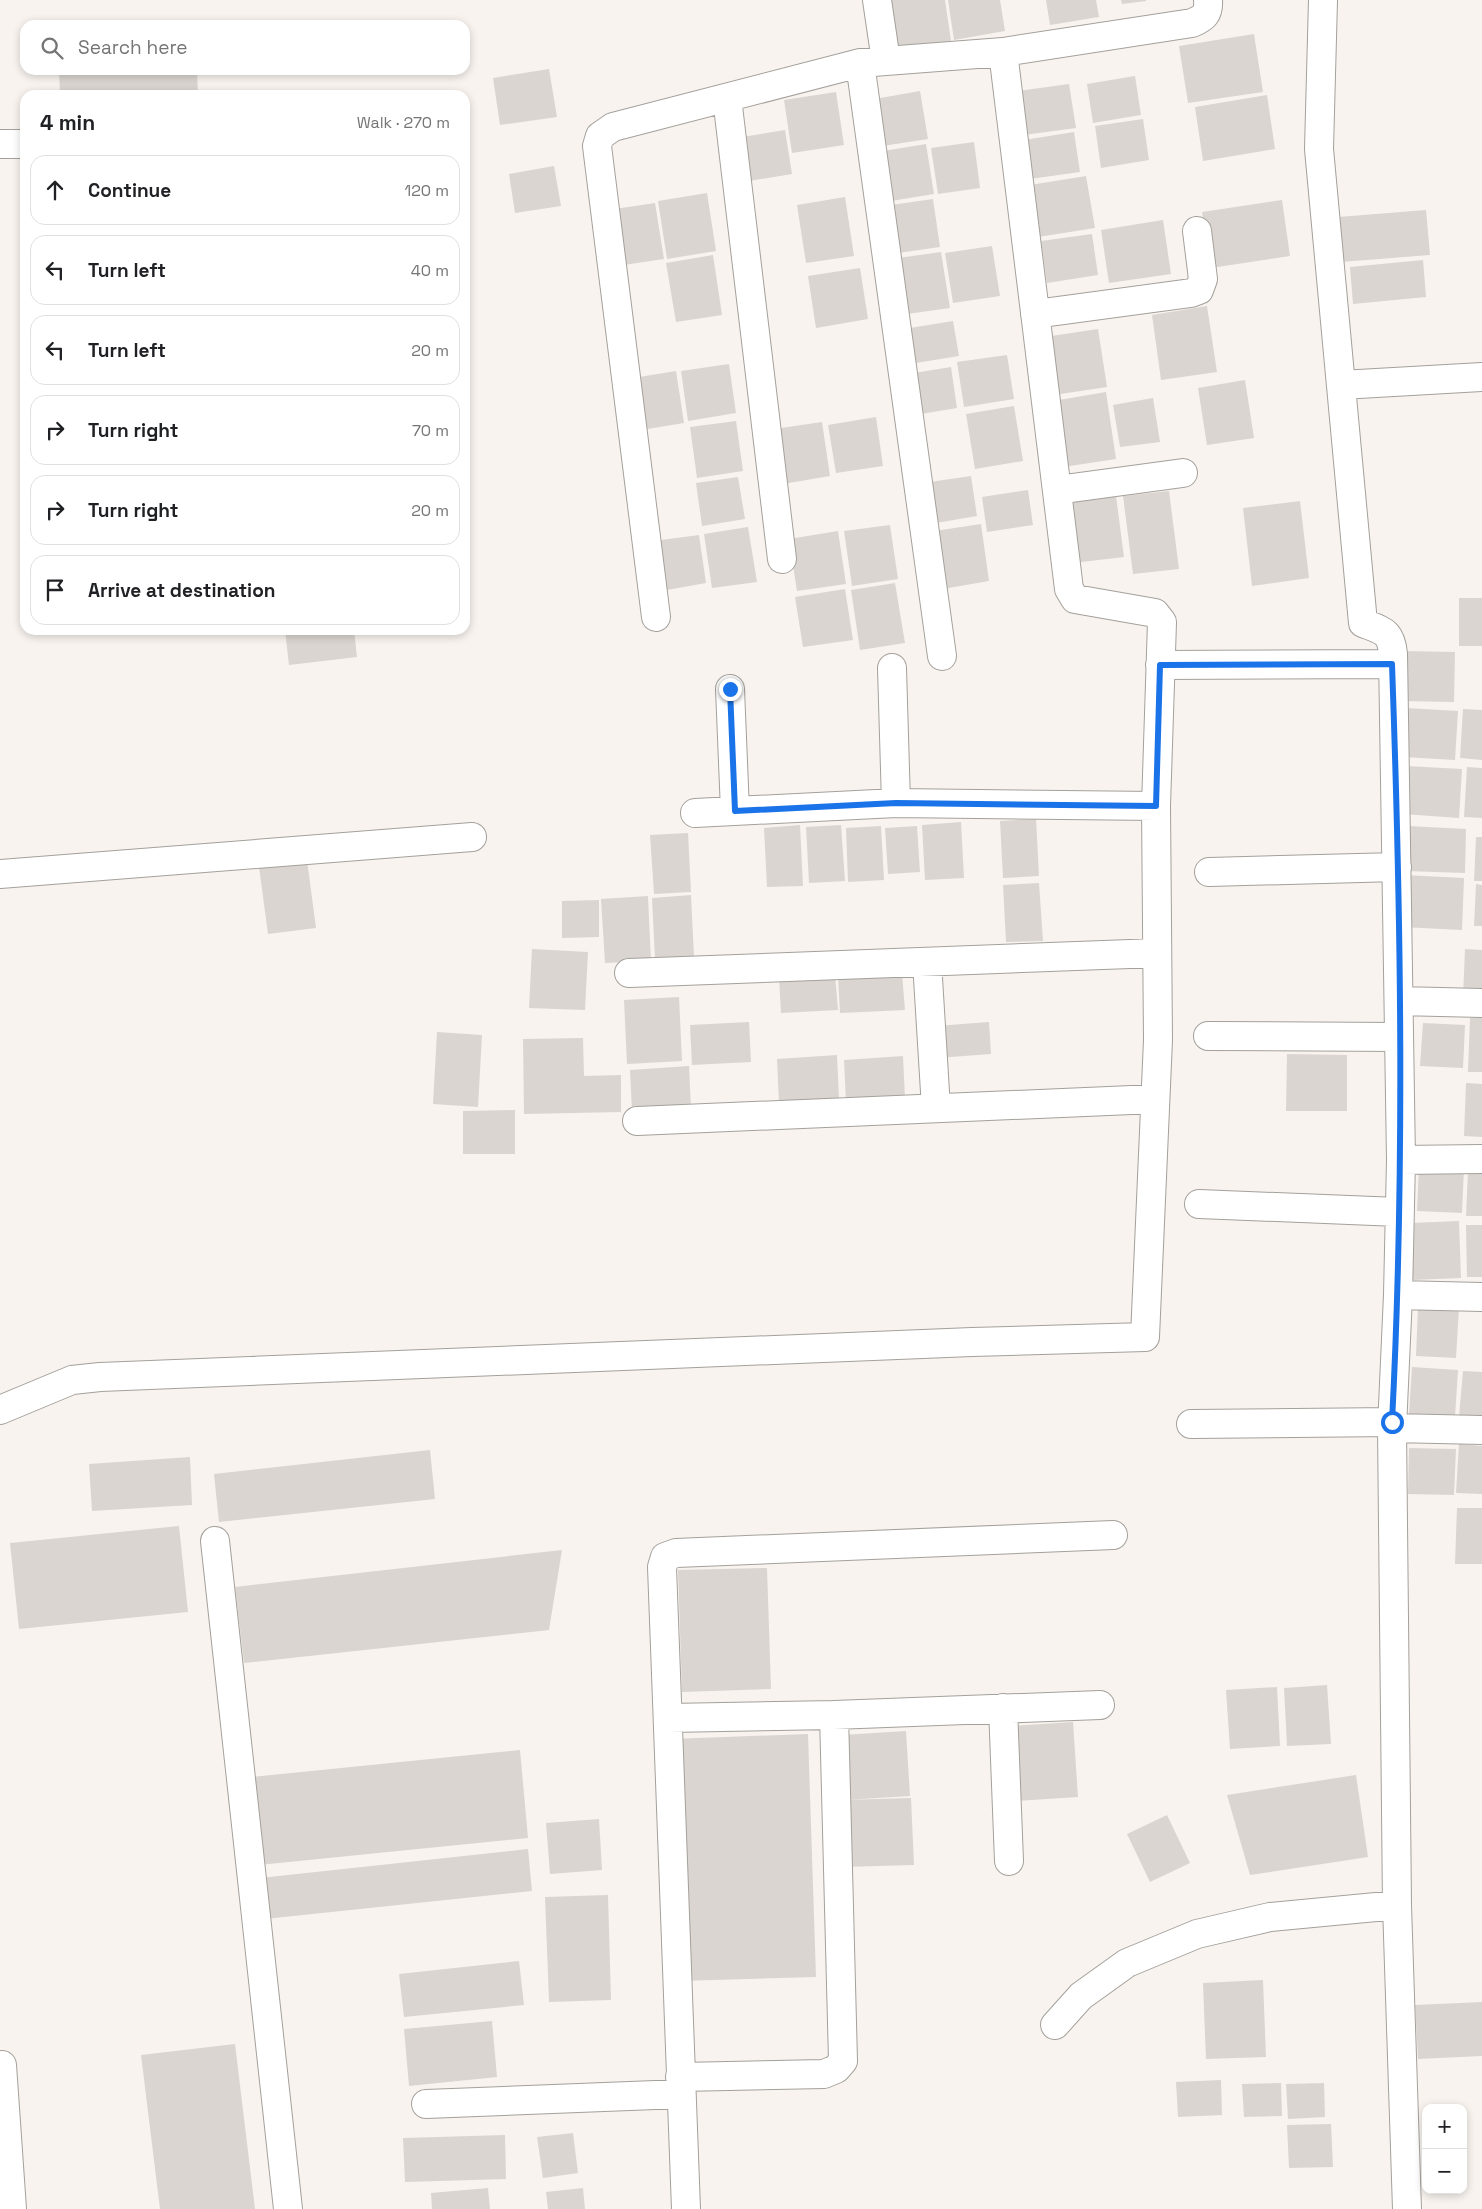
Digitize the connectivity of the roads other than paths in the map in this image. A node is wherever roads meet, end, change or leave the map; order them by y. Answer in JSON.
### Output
{"nodes":[{"id":1,"x":877,"y":0,"type":"edge"},
{"id":2,"x":1208,"y":0,"type":"edge"},
{"id":3,"x":1323,"y":0,"type":"edge"},
{"id":4,"x":1003,"y":52,"type":"junction"},
{"id":5,"x":886,"y":61,"type":"junction"},
{"id":6,"x":860,"y":62,"type":"junction"},
{"id":7,"x":727,"y":98,"type":"junction"},
{"id":8,"x":0,"y":144,"type":"edge"},
{"id":9,"x":20,"y":144,"type":"edge"},
{"id":10,"x":1197,"y":231,"type":"dead end"},
{"id":11,"x":1035,"y":314,"type":"junction"},
{"id":12,"x":1482,"y":377,"type":"edge"},
{"id":13,"x":1341,"y":385,"type":"junction"},
{"id":14,"x":1184,"y":473,"type":"dead end"},
{"id":15,"x":1057,"y":490,"type":"junction"},
{"id":16,"x":782,"y":559,"type":"dead end"},
{"id":17,"x":656,"y":617,"type":"dead end"},
{"id":18,"x":942,"y":656,"type":"dead end"},
{"id":19,"x":1392,"y":664,"type":"junction"},
{"id":20,"x":1160,"y":665,"type":"junction"},
{"id":21,"x":892,"y":668,"type":"dead end"},
{"id":22,"x":730,"y":689,"type":"dead end"},
{"id":23,"x":896,"y":803,"type":"junction"},
{"id":24,"x":1156,"y":806,"type":"junction"},
{"id":25,"x":735,"y":811,"type":"junction"},
{"id":26,"x":695,"y":813,"type":"dead end"},
{"id":27,"x":472,"y":837,"type":"dead end"},
{"id":28,"x":1397,"y":867,"type":"junction"},
{"id":29,"x":1209,"y":872,"type":"dead end"},
{"id":30,"x":0,"y":874,"type":"edge"},
{"id":31,"x":1157,"y":953,"type":"junction"},
{"id":32,"x":927,"y":962,"type":"junction"},
{"id":33,"x":628,"y":973,"type":"dead end"},
{"id":34,"x":1399,"y":1002,"type":"junction"},
{"id":35,"x":1482,"y":1003,"type":"edge"},
{"id":36,"x":1208,"y":1036,"type":"dead end"},
{"id":37,"x":1399,"y":1037,"type":"junction"},
{"id":38,"x":1155,"y":1099,"type":"junction"},
{"id":39,"x":936,"y":1108,"type":"junction"},
{"id":40,"x":637,"y":1120,"type":"dead end"},
{"id":41,"x":1482,"y":1159,"type":"edge"},
{"id":42,"x":1401,"y":1160,"type":"junction"},
{"id":43,"x":1199,"y":1204,"type":"dead end"},
{"id":44,"x":1398,"y":1212,"type":"junction"},
{"id":45,"x":1398,"y":1295,"type":"junction"},
{"id":46,"x":1482,"y":1296,"type":"edge"},
{"id":47,"x":0,"y":1410,"type":"edge"},
{"id":48,"x":1191,"y":1424,"type":"dead end"},
{"id":49,"x":1392,"y":1425,"type":"junction"},
{"id":50,"x":1482,"y":1430,"type":"edge"},
{"id":51,"x":1113,"y":1534,"type":"dead end"},
{"id":52,"x":215,"y":1541,"type":"dead end"},
{"id":53,"x":1100,"y":1704,"type":"dead end"},
{"id":54,"x":1003,"y":1708,"type":"junction"},
{"id":55,"x":834,"y":1716,"type":"junction"},
{"id":56,"x":669,"y":1718,"type":"junction"},
{"id":57,"x":1008,"y":1862,"type":"dead end"},
{"id":58,"x":1397,"y":1905,"type":"junction"},
{"id":59,"x":1055,"y":2025,"type":"dead end"},
{"id":60,"x":2,"y":2065,"type":"dead end"},
{"id":61,"x":681,"y":2085,"type":"junction"},
{"id":62,"x":426,"y":2104,"type":"dead end"},
{"id":63,"x":12,"y":2209,"type":"edge"},
{"id":64,"x":288,"y":2209,"type":"edge"},
{"id":65,"x":686,"y":2209,"type":"edge"},
{"id":66,"x":1406,"y":2209,"type":"edge"}],
"edges":[{"from":1,"to":5,"type":"street"},
{"from":2,"to":4,"type":"street"},
{"from":3,"to":13,"type":"street"},
{"from":4,"to":5,"type":"street"},
{"from":4,"to":11,"type":"street"},
{"from":5,"to":6,"type":"street"},
{"from":6,"to":7,"type":"street"},
{"from":6,"to":18,"type":"street"},
{"from":7,"to":16,"type":"street"},
{"from":7,"to":17,"type":"street"},
{"from":8,"to":9,"type":"street"},
{"from":10,"to":11,"type":"street"},
{"from":11,"to":15,"type":"street"},
{"from":12,"to":13,"type":"street"},
{"from":13,"to":19,"type":"street"},
{"from":14,"to":15,"type":"street"},
{"from":15,"to":20,"type":"street"},
{"from":19,"to":20,"type":"street"},
{"from":19,"to":28,"type":"street"},
{"from":20,"to":24,"type":"street"},
{"from":21,"to":23,"type":"street"},
{"from":22,"to":25,"type":"street"},
{"from":23,"to":24,"type":"street"},
{"from":23,"to":25,"type":"street"},
{"from":24,"to":31,"type":"street"},
{"from":25,"to":26,"type":"street"},
{"from":27,"to":30,"type":"street"},
{"from":28,"to":29,"type":"street"},
{"from":28,"to":34,"type":"street"},
{"from":31,"to":32,"type":"street"},
{"from":31,"to":38,"type":"street"},
{"from":32,"to":33,"type":"street"},
{"from":32,"to":39,"type":"street"},
{"from":34,"to":35,"type":"street"},
{"from":34,"to":37,"type":"street"},
{"from":36,"to":37,"type":"street"},
{"from":37,"to":42,"type":"street"},
{"from":38,"to":39,"type":"street"},
{"from":38,"to":47,"type":"street"},
{"from":39,"to":40,"type":"street"},
{"from":41,"to":42,"type":"street"},
{"from":42,"to":44,"type":"street"},
{"from":43,"to":44,"type":"street"},
{"from":44,"to":45,"type":"street"},
{"from":45,"to":46,"type":"street"},
{"from":45,"to":49,"type":"street"},
{"from":48,"to":49,"type":"street"},
{"from":49,"to":50,"type":"street"},
{"from":49,"to":58,"type":"street"},
{"from":51,"to":56,"type":"street"},
{"from":52,"to":64,"type":"street"},
{"from":53,"to":54,"type":"street"},
{"from":54,"to":55,"type":"street"},
{"from":54,"to":57,"type":"street"},
{"from":55,"to":56,"type":"street"},
{"from":55,"to":61,"type":"street"},
{"from":56,"to":61,"type":"street"},
{"from":58,"to":59,"type":"street"},
{"from":58,"to":66,"type":"street"},
{"from":60,"to":63,"type":"street"},
{"from":61,"to":62,"type":"street"},
{"from":61,"to":65,"type":"street"}]}
